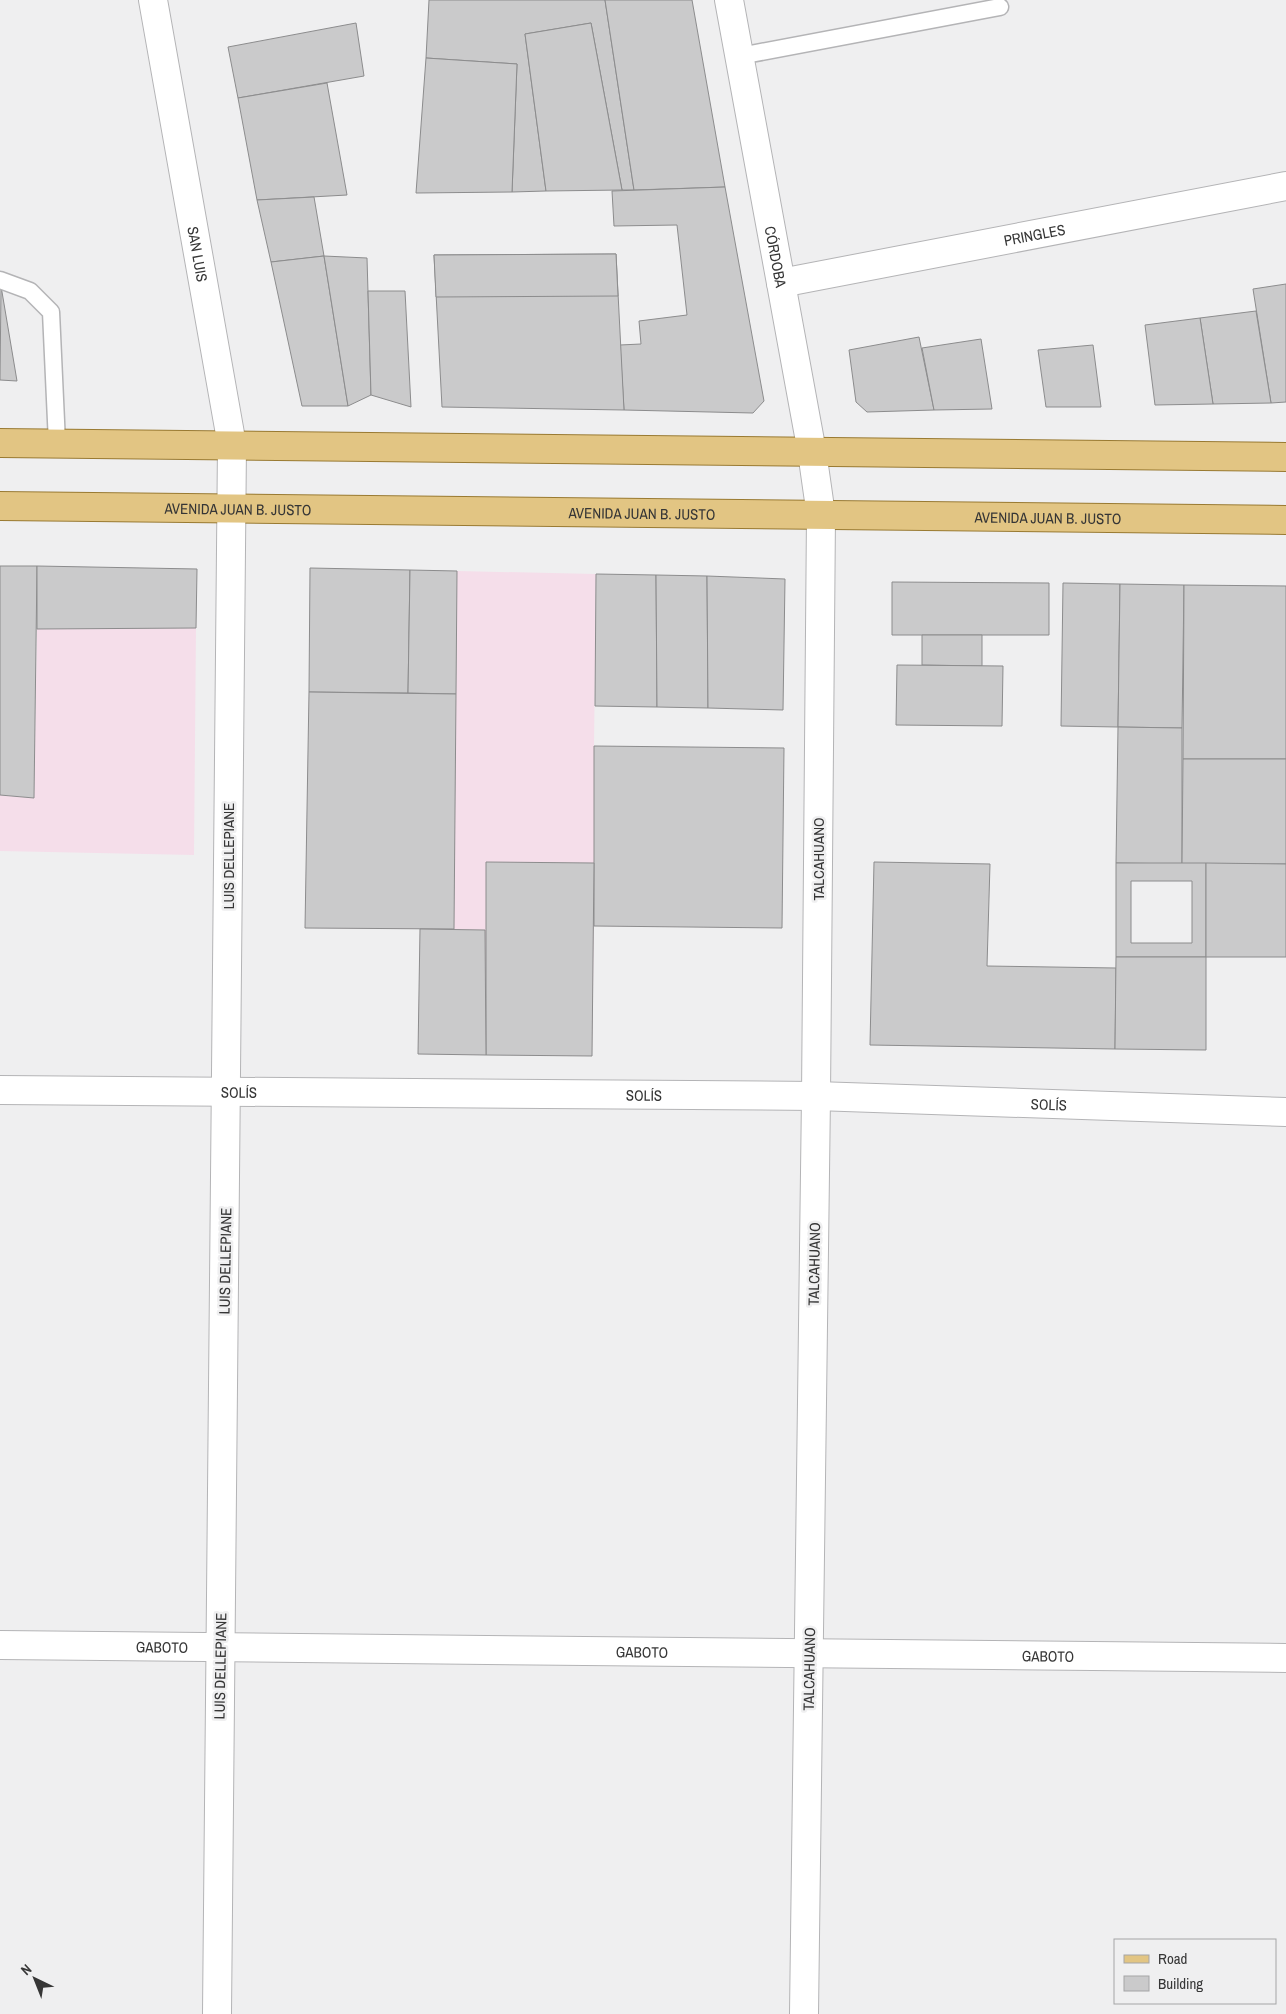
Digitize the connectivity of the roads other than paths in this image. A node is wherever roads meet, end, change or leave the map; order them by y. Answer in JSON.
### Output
{"nodes":[{"id":1,"x":153,"y":0,"type":"edge"},
{"id":2,"x":730,"y":0,"type":"edge"},
{"id":3,"x":1000,"y":7,"type":"dead end"},
{"id":4,"x":740,"y":56,"type":"junction"},
{"id":5,"x":1286,"y":186,"type":"edge"},
{"id":6,"x":0,"y":280,"type":"edge"},
{"id":7,"x":781,"y":283,"type":"junction"},
{"id":8,"x":0,"y":443,"type":"edge"},
{"id":9,"x":57,"y":443,"type":"junction"},
{"id":10,"x":232,"y":445,"type":"junction"},
{"id":11,"x":812,"y":452,"type":"junction"},
{"id":12,"x":1286,"y":457,"type":"edge"},
{"id":13,"x":0,"y":506,"type":"edge"},
{"id":14,"x":231,"y":508,"type":"junction"},
{"id":15,"x":821,"y":515,"type":"junction"},
{"id":16,"x":1286,"y":520,"type":"edge"},
{"id":17,"x":0,"y":1090,"type":"edge"},
{"id":18,"x":226,"y":1091,"type":"junction"},
{"id":19,"x":816,"y":1096,"type":"junction"},
{"id":20,"x":1286,"y":1112,"type":"edge"},
{"id":21,"x":0,"y":1645,"type":"edge"},
{"id":22,"x":221,"y":1647,"type":"junction"},
{"id":23,"x":809,"y":1654,"type":"junction"},
{"id":24,"x":1286,"y":1658,"type":"edge"},
{"id":25,"x":217,"y":2014,"type":"edge"},
{"id":26,"x":804,"y":2014,"type":"edge"}],
"edges":[{"from":1,"to":10,"type":"street","name":"SAN LUIS"},
{"from":2,"to":4,"type":"street","name":"CÓRDOBA"},
{"from":3,"to":4,"type":"lane"},
{"from":4,"to":7,"type":"street","name":"CÓRDOBA"},
{"from":5,"to":7,"type":"street","name":"PRINGLES"},
{"from":6,"to":9,"type":"lane"},
{"from":7,"to":11,"type":"street","name":"CÓRDOBA"},
{"from":8,"to":9,"type":"main road"},
{"from":9,"to":10,"type":"main road"},
{"from":10,"to":11,"type":"main road"},
{"from":10,"to":14,"type":"street","name":"SAN LUIS"},
{"from":11,"to":12,"type":"main road"},
{"from":11,"to":15,"type":"street","name":"CÓRDOBA"},
{"from":13,"to":14,"type":"main road","name":"AVENIDA JUAN B. JUSTO"},
{"from":14,"to":15,"type":"main road","name":"AVENIDA JUAN B. JUSTO"},
{"from":14,"to":18,"type":"street","name":"LUIS DELLEPIANE"},
{"from":15,"to":16,"type":"main road","name":"AVENIDA JUAN B. JUSTO"},
{"from":15,"to":19,"type":"street","name":"TALCAHUANO"},
{"from":17,"to":18,"type":"street","name":"SOLÍS"},
{"from":18,"to":19,"type":"street","name":"SOLÍS"},
{"from":18,"to":22,"type":"street","name":"LUIS DELLEPIANE"},
{"from":19,"to":20,"type":"street","name":"SOLÍS"},
{"from":19,"to":23,"type":"street","name":"TALCAHUANO"},
{"from":21,"to":22,"type":"street","name":"GABOTO"},
{"from":22,"to":23,"type":"street","name":"GABOTO"},
{"from":22,"to":25,"type":"street","name":"LUIS DELLEPIANE"},
{"from":23,"to":24,"type":"street","name":"GABOTO"},
{"from":23,"to":26,"type":"street","name":"TALCAHUANO"}]}
